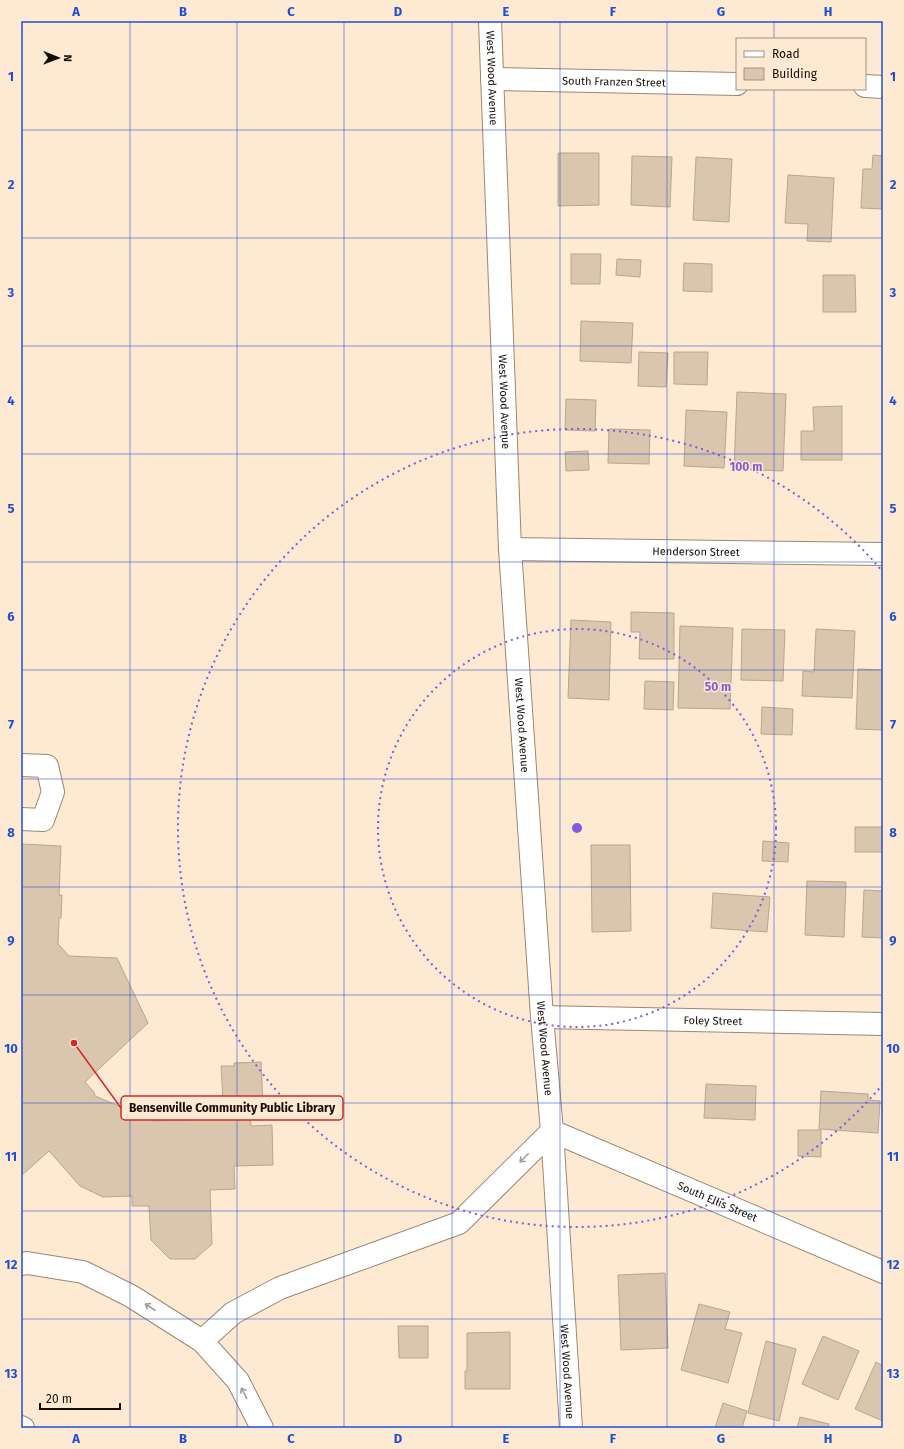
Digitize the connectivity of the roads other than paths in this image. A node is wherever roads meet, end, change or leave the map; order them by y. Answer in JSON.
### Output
{"nodes":[{"id":1,"x":490,"y":21,"type":"edge"},
{"id":2,"x":492,"y":79,"type":"junction"},
{"id":3,"x":736,"y":84,"type":"edge"},
{"id":4,"x":866,"y":86,"type":"edge"},
{"id":5,"x":883,"y":87,"type":"edge"},
{"id":6,"x":510,"y":549,"type":"junction"},
{"id":7,"x":883,"y":554,"type":"edge"},
{"id":8,"x":21,"y":765,"type":"edge"},
{"id":9,"x":21,"y":819,"type":"edge"},
{"id":10,"x":542,"y":1017,"type":"junction"},
{"id":11,"x":883,"y":1024,"type":"edge"},
{"id":12,"x":552,"y":1131,"type":"junction"},
{"id":13,"x":21,"y":1264,"type":"edge"},
{"id":14,"x":883,"y":1272,"type":"edge"},
{"id":15,"x":202,"y":1341,"type":"junction"},
{"id":16,"x":262,"y":1428,"type":"edge"},
{"id":17,"x":571,"y":1428,"type":"edge"}],
"edges":[{"from":1,"to":2,"type":"street","name":"West Wood Avenue"},
{"from":2,"to":3,"type":"street","name":"South Franzen Street"},
{"from":2,"to":6,"type":"street","name":"West Wood Avenue"},
{"from":4,"to":5,"type":"street"},
{"from":6,"to":7,"type":"street","name":"Henderson Street"},
{"from":6,"to":10,"type":"street","name":"West Wood Avenue"},
{"from":8,"to":9,"type":"street"},
{"from":10,"to":11,"type":"street","name":"Foley Street"},
{"from":10,"to":12,"type":"street","name":"West Wood Avenue"},
{"from":12,"to":14,"type":"street","name":"South Ellis Street"},
{"from":12,"to":15,"type":"street","one_way":true},
{"from":12,"to":17,"type":"street","name":"West Wood Avenue"},
{"from":15,"to":13,"type":"street","one_way":true},
{"from":16,"to":15,"type":"street","one_way":true}]}
